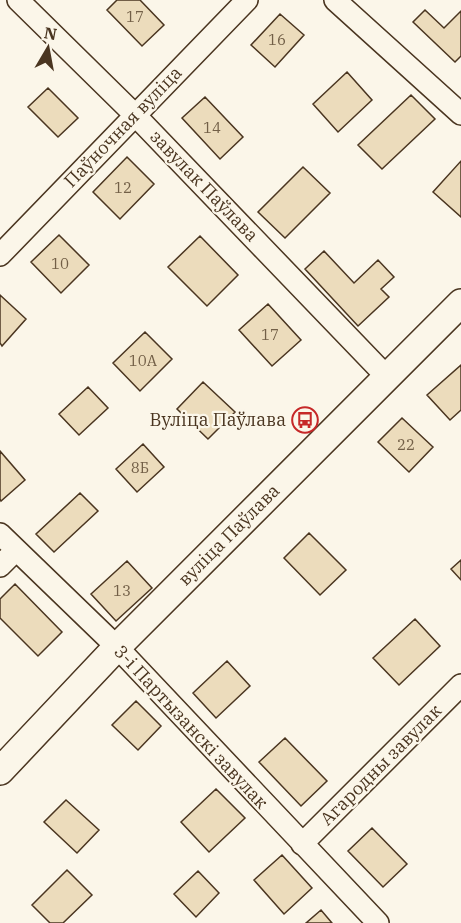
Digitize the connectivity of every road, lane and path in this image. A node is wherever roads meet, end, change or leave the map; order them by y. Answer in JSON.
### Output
{"nodes":[{"id":1,"x":18,"y":0,"type":"edge"},
{"id":2,"x":247,"y":0,"type":"edge"},
{"id":3,"x":335,"y":0,"type":"edge"},
{"id":4,"x":461,"y":114,"type":"edge"},
{"id":5,"x":135,"y":115,"type":"junction"},
{"id":6,"x":0,"y":255,"type":"edge"},
{"id":7,"x":461,"y":303,"type":"edge"},
{"id":8,"x":386,"y":376,"type":"junction"},
{"id":9,"x":0,"y":534,"type":"edge"},
{"id":10,"x":16,"y":550,"type":"junction"},
{"id":11,"x":0,"y":566,"type":"edge"},
{"id":12,"x":117,"y":647,"type":"junction"},
{"id":13,"x":461,"y":685,"type":"edge"},
{"id":14,"x":0,"y":771,"type":"edge"},
{"id":15,"x":302,"y":844,"type":"junction"},
{"id":16,"x":378,"y":923,"type":"edge"}],
"edges":[{"from":1,"to":5,"type":"street","name":"завулак Паўлава"},
{"from":2,"to":5,"type":"street","name":"Паўночная вуліца"},
{"from":3,"to":4,"type":"street"},
{"from":5,"to":6,"type":"street","name":"Паўночная вуліца"},
{"from":5,"to":8,"type":"street","name":"завулак Паўлава"},
{"from":7,"to":8,"type":"street","name":"вуліца Паўлава"},
{"from":8,"to":12,"type":"street","name":"вуліца Паўлава"},
{"from":9,"to":10,"type":"street","name":"3-і Партызанскі завулак"},
{"from":10,"to":11,"type":"street"},
{"from":10,"to":12,"type":"street","name":"3-і Партызанскі завулак"},
{"from":12,"to":14,"type":"street","name":"вуліца Паўлава"},
{"from":12,"to":15,"type":"street","name":"3-і Партызанскі завулак"},
{"from":13,"to":15,"type":"street","name":"Агародны завулак"},
{"from":15,"to":16,"type":"street","name":"3-і Партызанскі завулак"}]}
